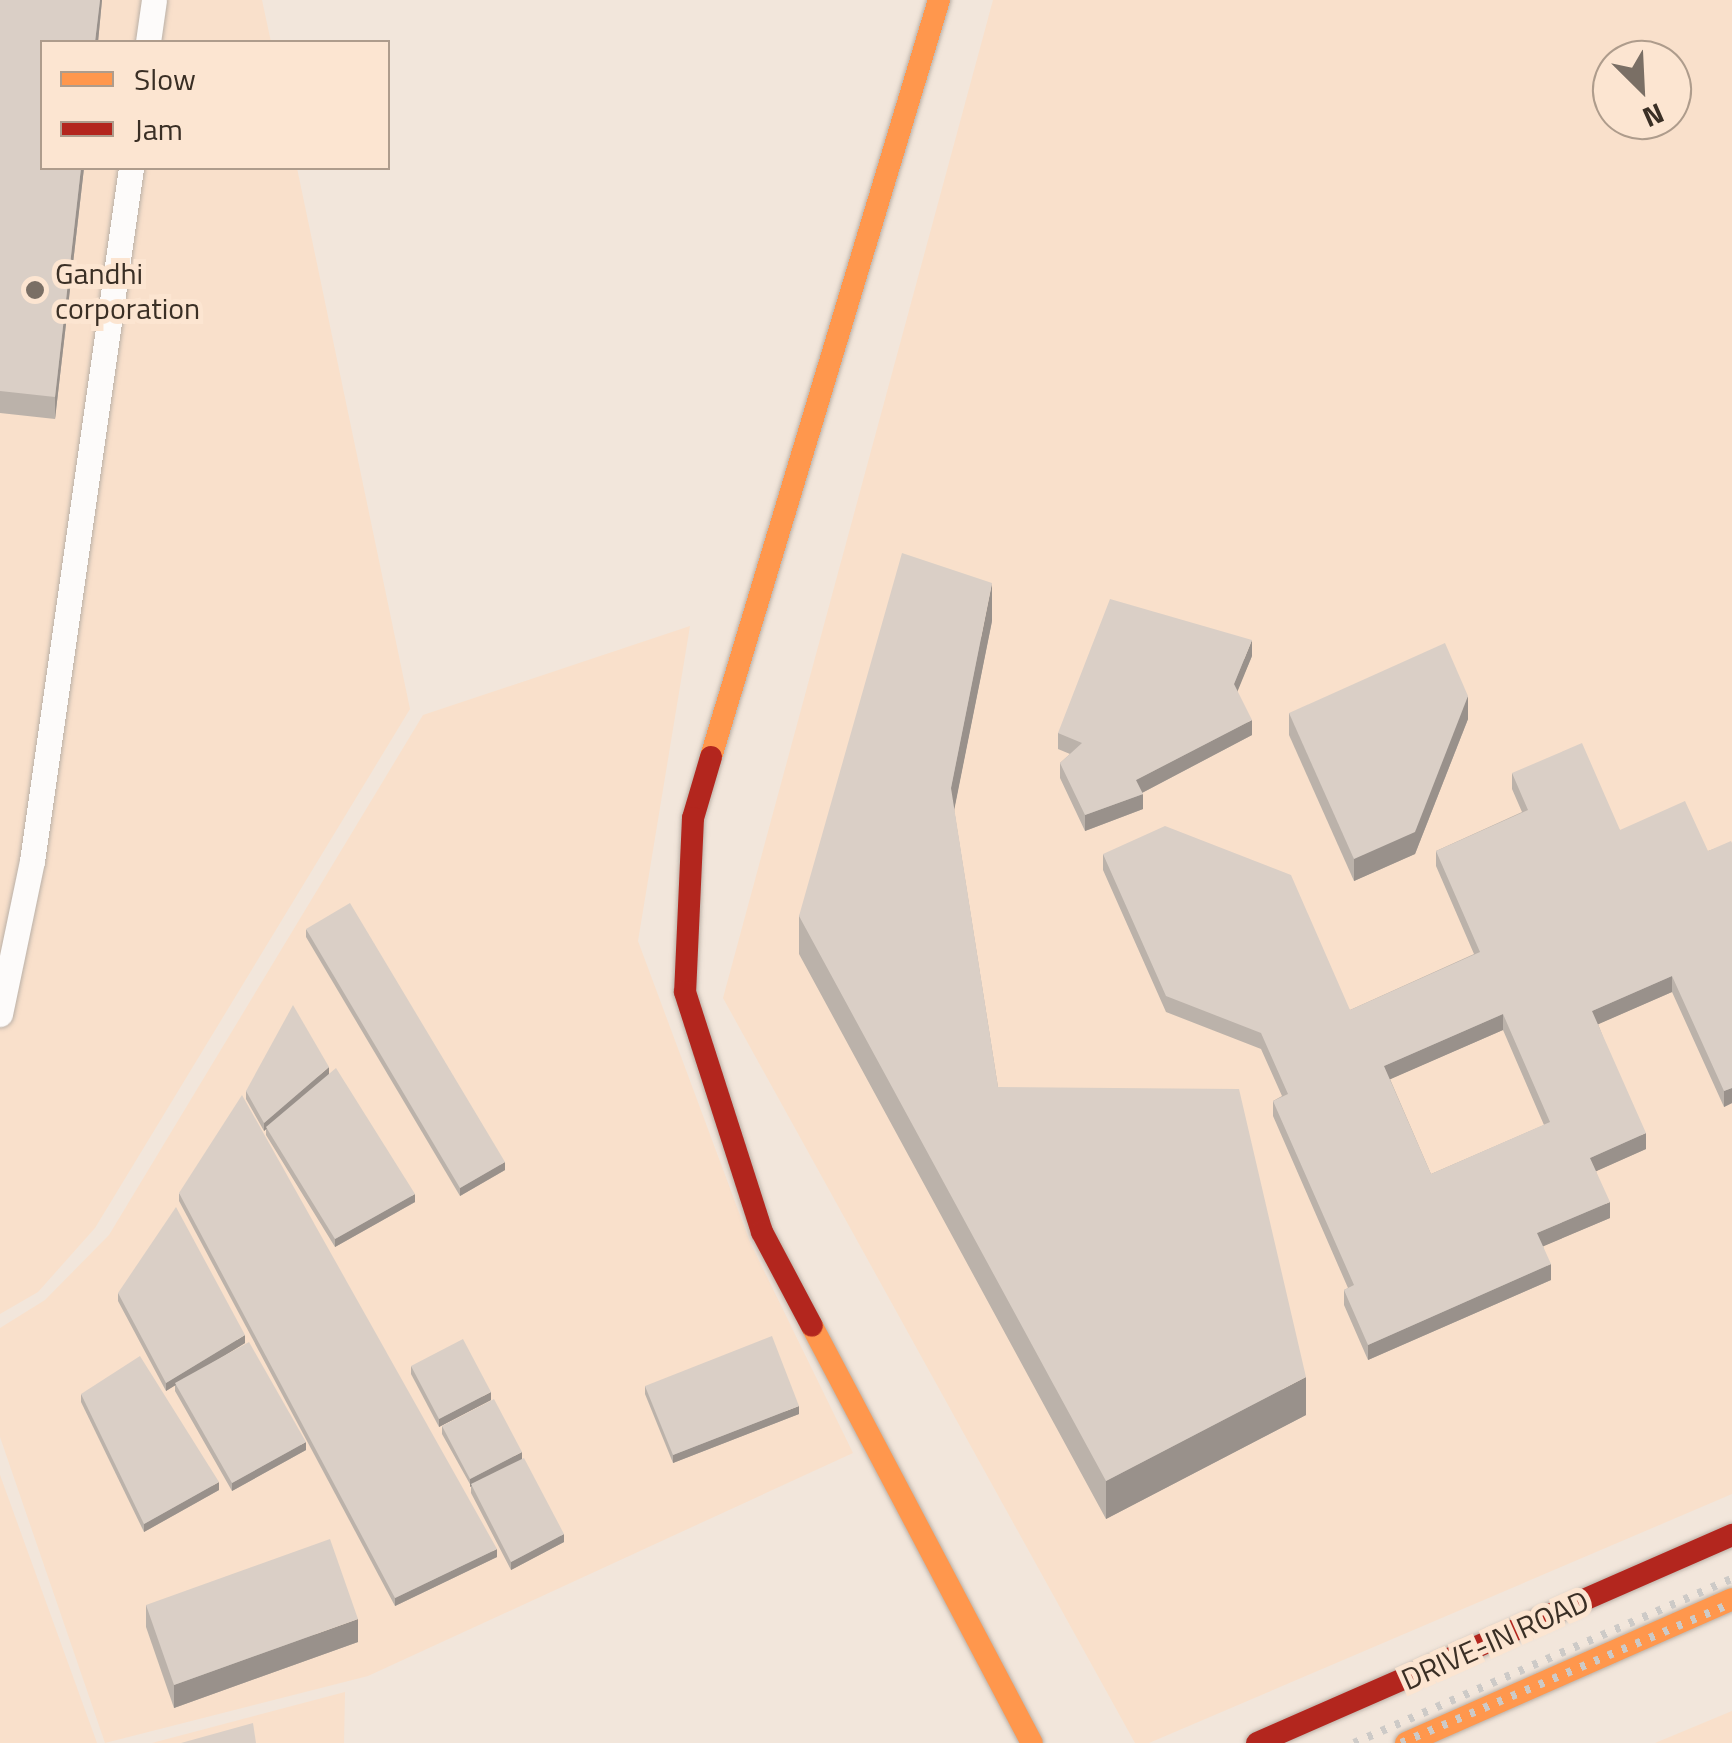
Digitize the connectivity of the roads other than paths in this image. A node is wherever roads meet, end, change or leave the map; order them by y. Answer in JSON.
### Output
{"nodes":[{"id":1,"x":154,"y":0,"type":"edge"},
{"id":2,"x":939,"y":0,"type":"edge"},
{"id":3,"x":148,"y":40,"type":"edge"},
{"id":4,"x":131,"y":170,"type":"edge"},
{"id":5,"x":0,"y":1014,"type":"edge"},
{"id":6,"x":1732,"y":1535,"type":"edge"},
{"id":7,"x":1732,"y":1599,"type":"edge"},
{"id":8,"x":1032,"y":1743,"type":"edge"},
{"id":9,"x":1257,"y":1743,"type":"edge"},
{"id":10,"x":1406,"y":1743,"type":"edge"}],
"edges":[{"from":1,"to":3,"type":"lane"},
{"from":2,"to":8,"type":"street"},
{"from":4,"to":5,"type":"lane"},
{"from":6,"to":9,"type":"street","name":"DRIVE-IN ROAD"},
{"from":7,"to":10,"type":"street","name":"DRIVE-IN ROAD"}]}
